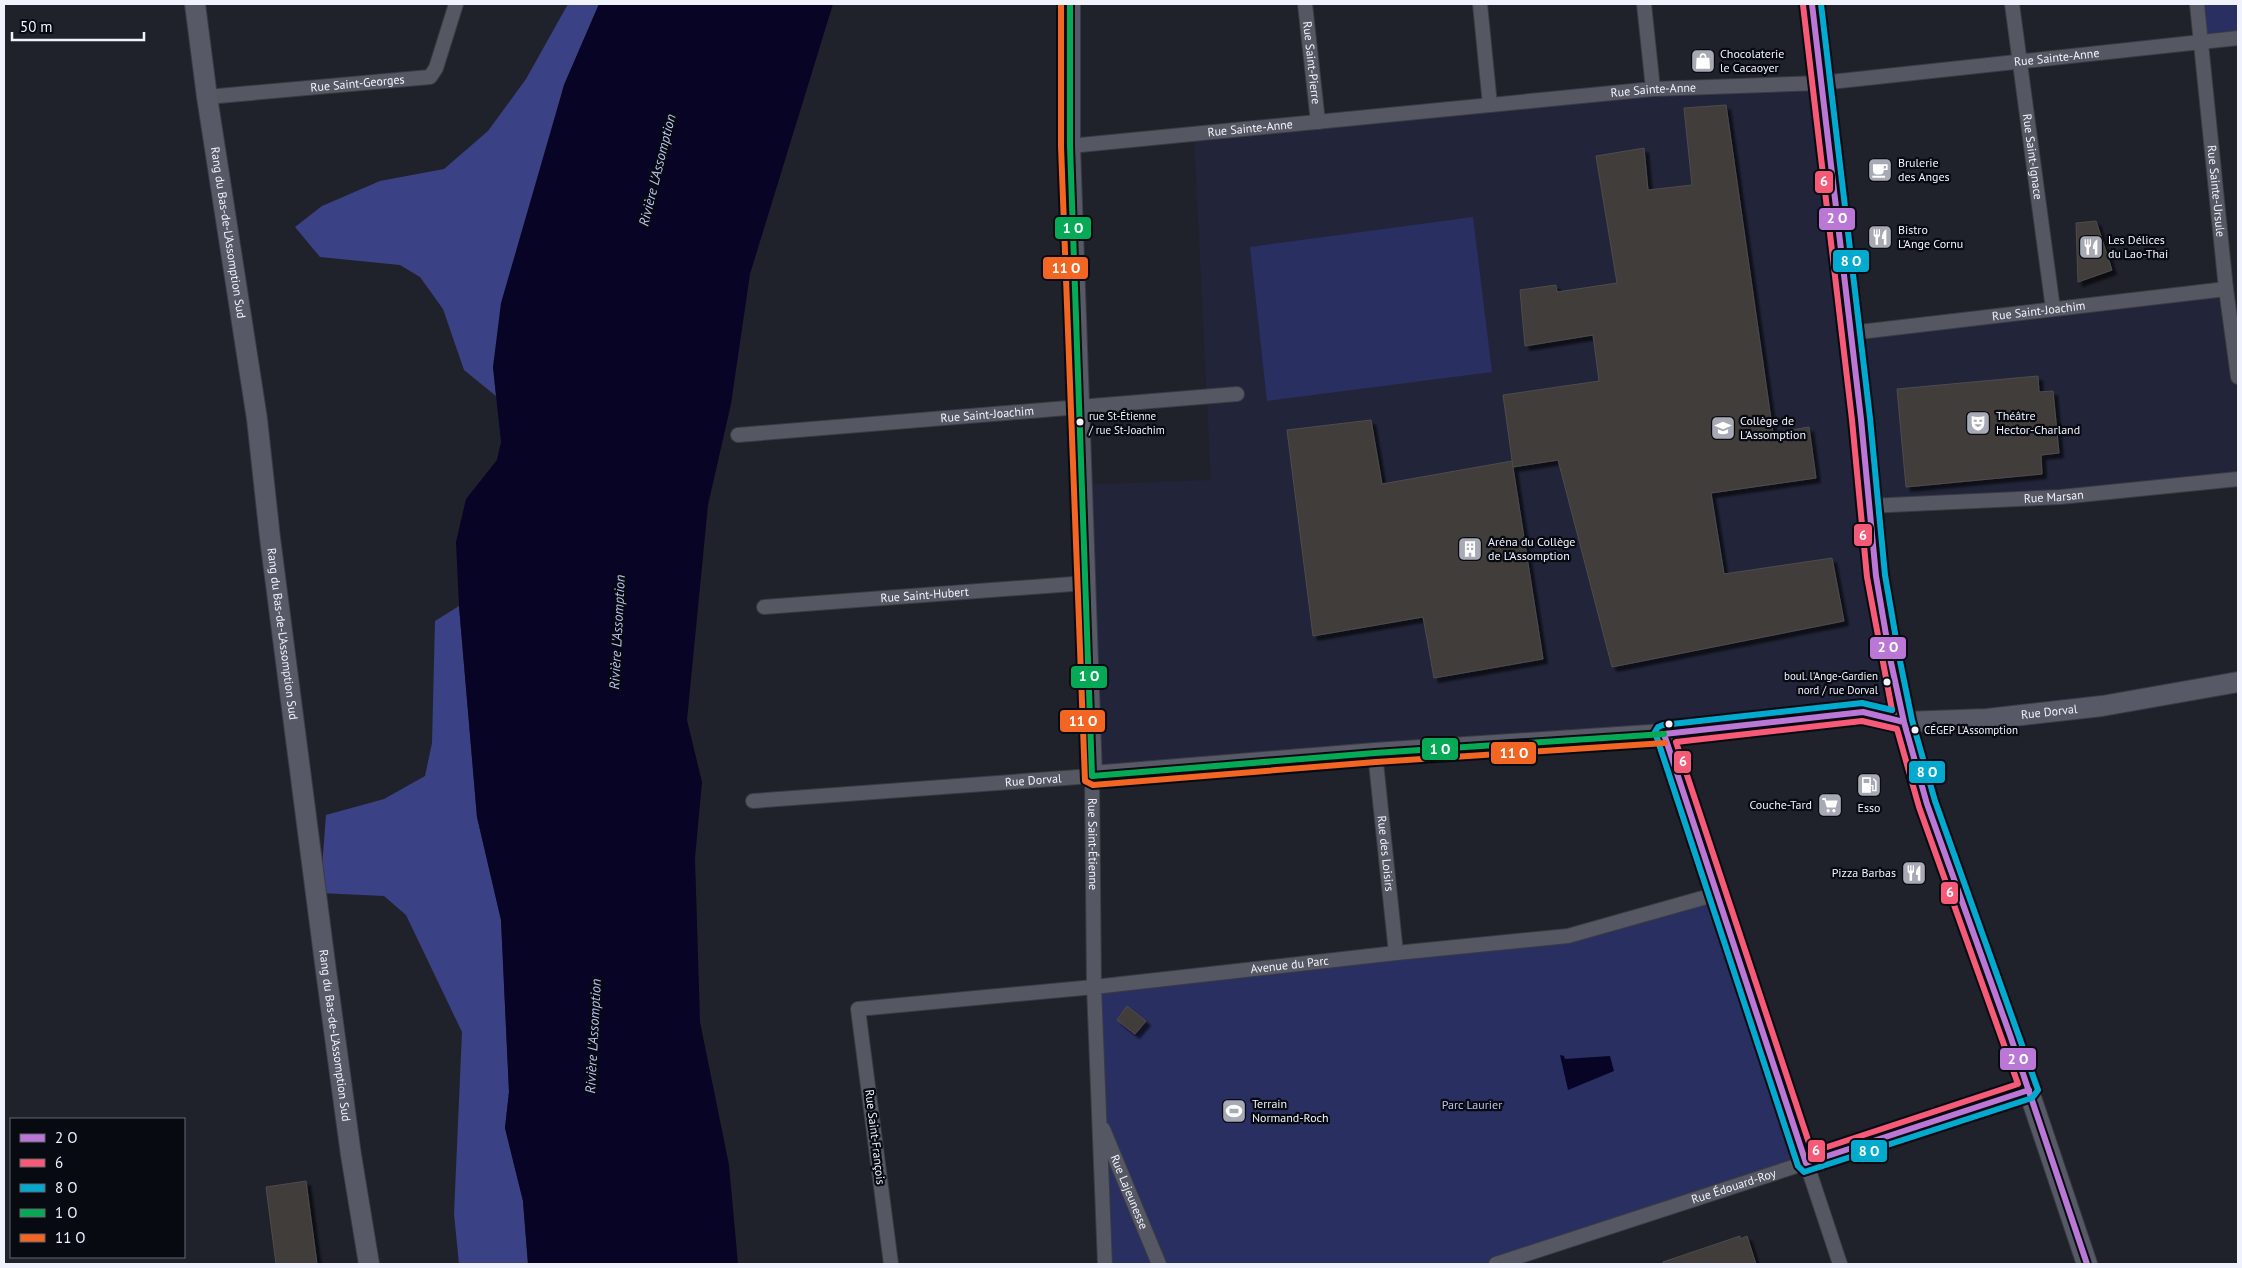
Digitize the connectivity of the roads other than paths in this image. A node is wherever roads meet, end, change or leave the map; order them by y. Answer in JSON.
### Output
{"nodes":[{"id":1,"x":196,"y":4,"type":"edge"},
{"id":2,"x":456,"y":4,"type":"edge"},
{"id":3,"x":1070,"y":4,"type":"edge"},
{"id":4,"x":1305,"y":4,"type":"edge"},
{"id":5,"x":1480,"y":4,"type":"edge"},
{"id":6,"x":1644,"y":4,"type":"edge"},
{"id":7,"x":1812,"y":4,"type":"edge"},
{"id":8,"x":2012,"y":4,"type":"edge"},
{"id":9,"x":2197,"y":4,"type":"edge"},
{"id":10,"x":2238,"y":38,"type":"edge"},
{"id":11,"x":2201,"y":42,"type":"junction"},
{"id":12,"x":2020,"y":62,"type":"junction"},
{"id":13,"x":1821,"y":83,"type":"junction"},
{"id":14,"x":1653,"y":89,"type":"junction"},
{"id":15,"x":207,"y":97,"type":"junction"},
{"id":16,"x":1490,"y":105,"type":"junction"},
{"id":17,"x":1318,"y":122,"type":"junction"},
{"id":18,"x":1070,"y":146,"type":"junction"},
{"id":19,"x":2226,"y":289,"type":"junction"},
{"id":20,"x":2053,"y":309,"type":"junction"},
{"id":21,"x":1851,"y":333,"type":"junction"},
{"id":22,"x":2238,"y":378,"type":"edge"},
{"id":23,"x":1236,"y":394,"type":"dead end"},
{"id":24,"x":1079,"y":407,"type":"junction"},
{"id":25,"x":738,"y":435,"type":"dead end"},
{"id":26,"x":2238,"y":479,"type":"edge"},
{"id":27,"x":1868,"y":506,"type":"junction"},
{"id":28,"x":1086,"y":584,"type":"junction"},
{"id":29,"x":764,"y":607,"type":"dead end"},
{"id":30,"x":2238,"y":682,"type":"edge"},
{"id":31,"x":1904,"y":722,"type":"junction"},
{"id":32,"x":1664,"y":734,"type":"junction"},
{"id":33,"x":1375,"y":753,"type":"junction"},
{"id":34,"x":1092,"y":776,"type":"junction"},
{"id":35,"x":752,"y":801,"type":"dead end"},
{"id":36,"x":1717,"y":894,"type":"junction"},
{"id":37,"x":1396,"y":953,"type":"junction"},
{"id":38,"x":1094,"y":987,"type":"junction"},
{"id":39,"x":858,"y":1009,"type":"joint"},
{"id":40,"x":2029,"y":1090,"type":"junction"},
{"id":41,"x":1099,"y":1119,"type":"junction"},
{"id":42,"x":1806,"y":1163,"type":"junction"},
{"id":43,"x":369,"y":1264,"type":"edge"},
{"id":44,"x":891,"y":1264,"type":"edge"},
{"id":45,"x":1105,"y":1264,"type":"edge"},
{"id":46,"x":1160,"y":1264,"type":"edge"},
{"id":47,"x":1496,"y":1264,"type":"edge"},
{"id":48,"x":1840,"y":1264,"type":"edge"},
{"id":49,"x":2087,"y":1264,"type":"edge"}],
"edges":[{"from":1,"to":15,"type":"street","name":"Rang du Bas-de-L'Assomption Sud"},
{"from":2,"to":15,"type":"street","name":"Rue Saint-Georges"},
{"from":3,"to":18,"type":"street","name":"Rue Saint-Étienne"},
{"from":4,"to":17,"type":"street","name":"Rue Saint-Pierre"},
{"from":5,"to":16,"type":"street"},
{"from":6,"to":14,"type":"street"},
{"from":7,"to":13,"type":"street"},
{"from":8,"to":12,"type":"street","name":"Rue Saint-Ignace"},
{"from":9,"to":11,"type":"street","name":"Rue Sainte-Ursule"},
{"from":10,"to":11,"type":"street","name":"Rue Sainte-Anne"},
{"from":11,"to":12,"type":"street","name":"Rue Sainte-Anne"},
{"from":11,"to":19,"type":"street","name":"Rue Sainte-Ursule"},
{"from":12,"to":13,"type":"street","name":"Rue Sainte-Anne"},
{"from":12,"to":20,"type":"street","name":"Rue Saint-Ignace"},
{"from":13,"to":14,"type":"street","name":"Rue Sainte-Anne"},
{"from":13,"to":21,"type":"street"},
{"from":14,"to":16,"type":"street","name":"Rue Sainte-Anne"},
{"from":15,"to":43,"type":"street","name":"Rang du Bas-de-L'Assomption Sud"},
{"from":16,"to":17,"type":"street","name":"Rue Sainte-Anne"},
{"from":17,"to":18,"type":"street","name":"Rue Sainte-Anne"},
{"from":18,"to":24,"type":"street","name":"Rue Saint-Étienne"},
{"from":19,"to":20,"type":"street","name":"Rue Saint-Joachim"},
{"from":19,"to":22,"type":"street","name":"Rue Sainte-Ursule"},
{"from":20,"to":21,"type":"street","name":"Rue Saint-Joachim"},
{"from":21,"to":27,"type":"street"},
{"from":23,"to":24,"type":"street","name":"Rue Saint-Joachim"},
{"from":24,"to":25,"type":"street","name":"Rue Saint-Joachim"},
{"from":24,"to":28,"type":"street","name":"Rue Saint-Étienne"},
{"from":26,"to":27,"type":"street","name":"Rue Marsan"},
{"from":27,"to":31,"type":"street"},
{"from":28,"to":29,"type":"street","name":"Rue Saint-Hubert"},
{"from":28,"to":34,"type":"street","name":"Rue Saint-Étienne"},
{"from":30,"to":31,"type":"street","name":"Rue Dorval"},
{"from":31,"to":32,"type":"street","name":"Rue Dorval"},
{"from":31,"to":40,"type":"street"},
{"from":32,"to":33,"type":"street","name":"Rue Dorval"},
{"from":32,"to":36,"type":"street"},
{"from":33,"to":34,"type":"street","name":"Rue Dorval"},
{"from":33,"to":37,"type":"street","name":"Rue des Loisirs"},
{"from":34,"to":35,"type":"street","name":"Rue Dorval"},
{"from":34,"to":38,"type":"street","name":"Rue Saint-Étienne"},
{"from":36,"to":37,"type":"street","name":"Avenue du Parc"},
{"from":36,"to":42,"type":"street"},
{"from":37,"to":38,"type":"street","name":"Avenue du Parc"},
{"from":38,"to":39,"type":"street","name":"Avenue du Parc"},
{"from":38,"to":41,"type":"street","name":"Rue Saint-Étienne"},
{"from":39,"to":44,"type":"street","name":"Rue Saint-François"},
{"from":40,"to":42,"type":"street","name":"Rue Édouard-Roy"},
{"from":40,"to":49,"type":"street"},
{"from":41,"to":45,"type":"street","name":"Rue Saint-Étienne"},
{"from":41,"to":46,"type":"street","name":"Rue Lajeunesse"},
{"from":42,"to":47,"type":"street","name":"Rue Édouard-Roy"},
{"from":42,"to":48,"type":"street"}]}
